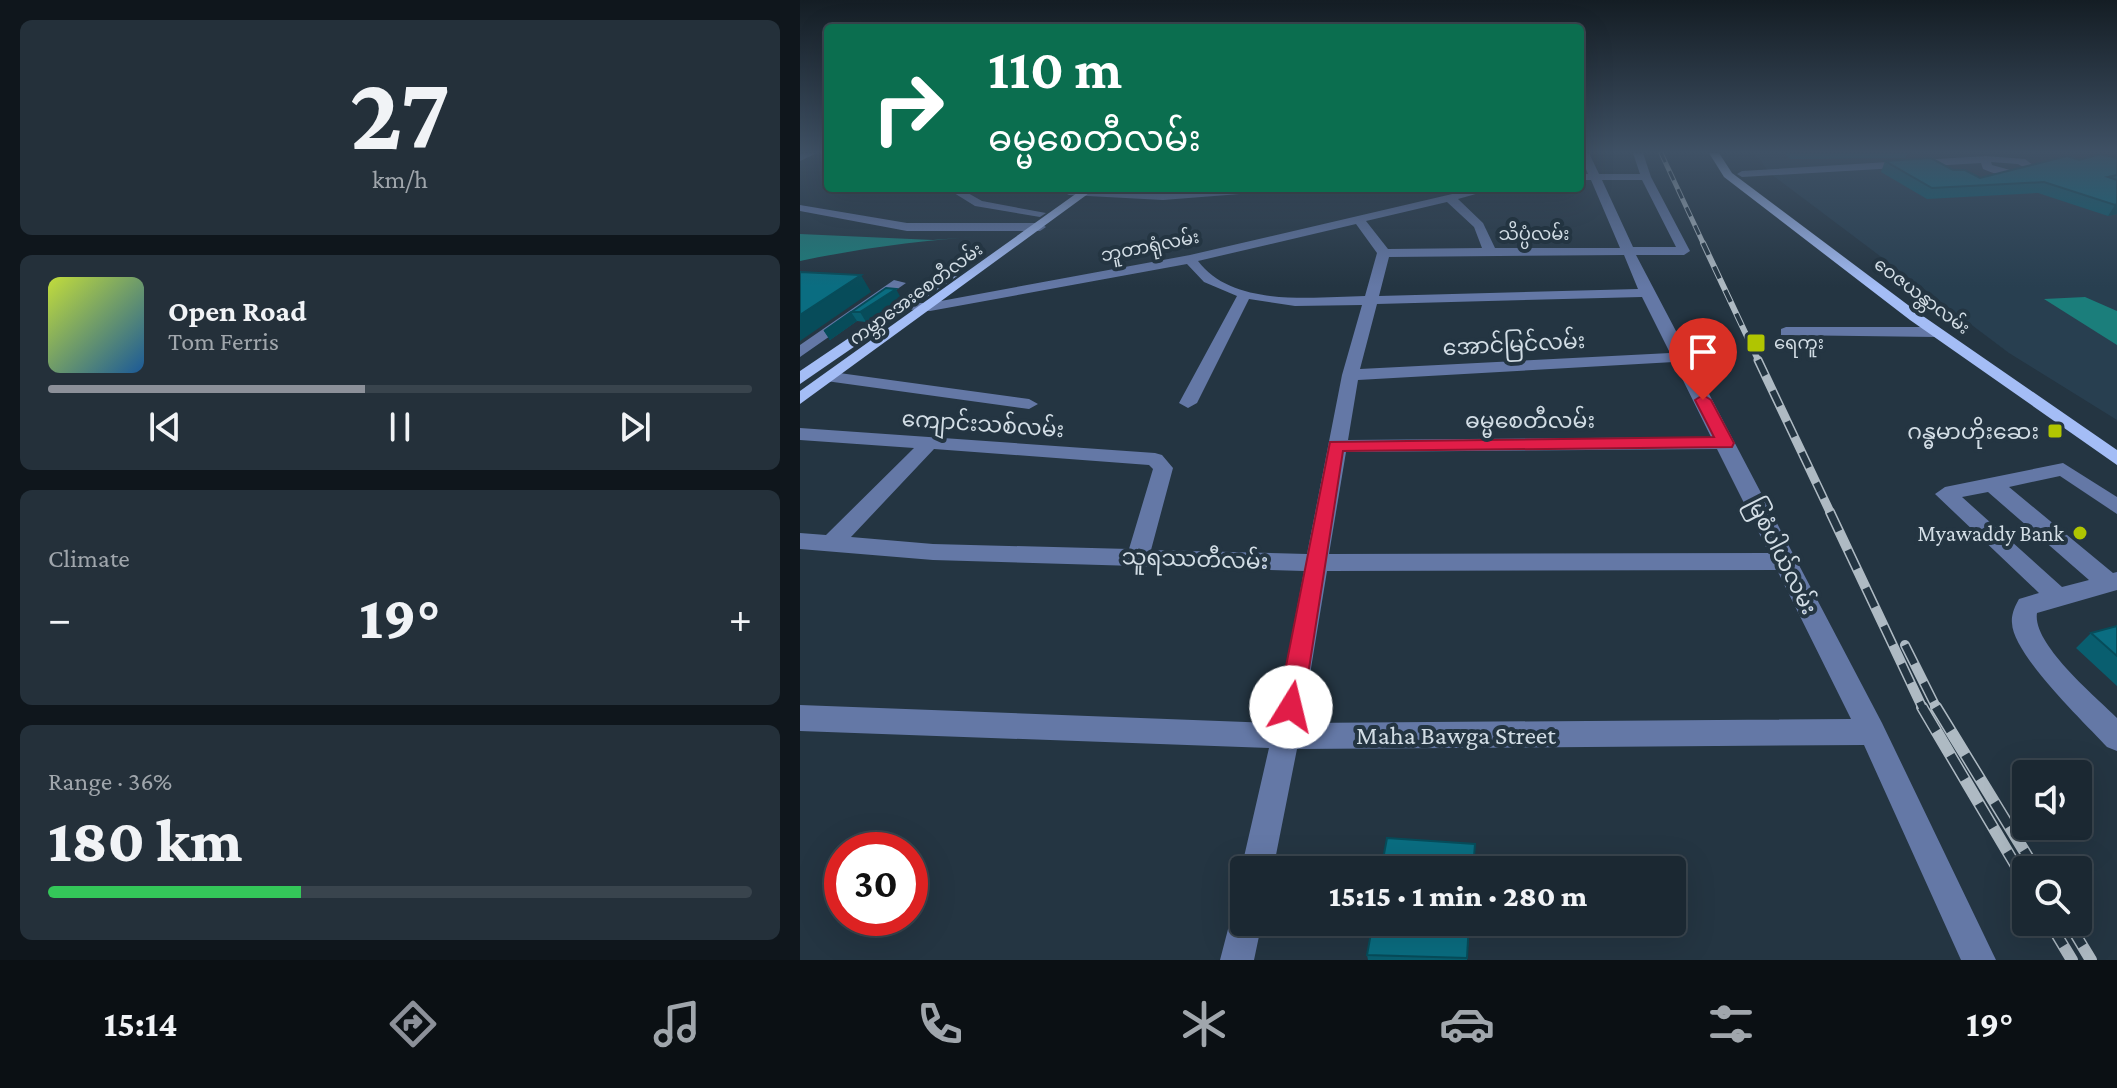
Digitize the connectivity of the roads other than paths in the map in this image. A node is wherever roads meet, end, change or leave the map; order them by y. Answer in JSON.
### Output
{"nodes":[{"id":1,"x":968,"y":198,"type":"edge"},
{"id":2,"x":1070,"y":198,"type":"edge"},
{"id":3,"x":1455,"y":198,"type":"edge"},
{"id":4,"x":1599,"y":198,"type":"edge"},
{"id":5,"x":1657,"y":198,"type":"edge"},
{"id":6,"x":1758,"y":198,"type":"edge"},
{"id":7,"x":1774,"y":198,"type":"edge"},
{"id":8,"x":1451,"y":199,"type":"junction"},
{"id":9,"x":800,"y":208,"type":"edge"},
{"id":10,"x":1040,"y":220,"type":"junction"},
{"id":11,"x":1360,"y":221,"type":"junction"},
{"id":12,"x":1021,"y":227,"type":"junction"},
{"id":13,"x":1627,"y":251,"type":"junction"},
{"id":14,"x":1490,"y":252,"type":"junction"},
{"id":15,"x":1384,"y":253,"type":"junction"},
{"id":16,"x":1190,"y":259,"type":"junction"},
{"id":17,"x":899,"y":283,"type":"dead end"},
{"id":18,"x":1647,"y":293,"type":"junction"},
{"id":19,"x":1245,"y":294,"type":"junction"},
{"id":20,"x":1370,"y":302,"type":"junction"},
{"id":21,"x":906,"y":306,"type":"junction"},
{"id":22,"x":930,"y":307,"type":"junction"},
{"id":23,"x":1786,"y":332,"type":"dead end"},
{"id":24,"x":1936,"y":332,"type":"junction"},
{"id":25,"x":800,"y":352,"type":"edge"},
{"id":26,"x":1680,"y":357,"type":"junction"},
{"id":27,"x":1350,"y":375,"type":"junction"},
{"id":28,"x":832,"y":377,"type":"junction"},
{"id":29,"x":800,"y":379,"type":"edge"},
{"id":30,"x":800,"y":399,"type":"edge"},
{"id":31,"x":1188,"y":403,"type":"dead end"},
{"id":32,"x":1029,"y":404,"type":"dead end"},
{"id":33,"x":800,"y":434,"type":"edge"},
{"id":34,"x":2117,"y":442,"type":"edge"},
{"id":35,"x":1726,"y":443,"type":"junction"},
{"id":36,"x":928,"y":445,"type":"junction"},
{"id":37,"x":1336,"y":446,"type":"junction"},
{"id":38,"x":2117,"y":459,"type":"edge"},
{"id":39,"x":1992,"y":484,"type":"junction"},
{"id":40,"x":2117,"y":507,"type":"edge"},
{"id":41,"x":800,"y":541,"type":"edge"},
{"id":42,"x":832,"y":543,"type":"junction"},
{"id":43,"x":1138,"y":557,"type":"junction"},
{"id":44,"x":1782,"y":561,"type":"junction"},
{"id":45,"x":1315,"y":563,"type":"junction"},
{"id":46,"x":2113,"y":582,"type":"edge"},
{"id":47,"x":2057,"y":596,"type":"junction"},
{"id":48,"x":800,"y":718,"type":"edge"},
{"id":49,"x":1872,"y":732,"type":"junction"},
{"id":50,"x":1286,"y":736,"type":"junction"},
{"id":51,"x":2117,"y":738,"type":"edge"},
{"id":52,"x":1260,"y":856,"type":"edge"},
{"id":53,"x":1242,"y":936,"type":"edge"},
{"id":54,"x":1237,"y":960,"type":"edge"},
{"id":55,"x":1979,"y":960,"type":"edge"}],
"edges":[{"from":1,"to":10,"type":"street"},
{"from":2,"to":10,"type":"main road","name":"ကမ္ဘာအေးစေတီလမ်း"},
{"from":3,"to":8,"type":"street","name":"ဘူတာရုံလမ်း"},
{"from":4,"to":13,"type":"street","name":"မြစံပါယ်လမ်း"},
{"from":5,"to":13,"type":"street","name":"သိပ္ပံလမ်း"},
{"from":6,"to":24,"type":"main road","name":"ဝေဇယန္တာလမ်း"},
{"from":7,"to":34,"type":"main road","name":"ဝေဇယန္တာလမ်း"},
{"from":8,"to":11,"type":"street","name":"ဘူတာရုံလမ်း"},
{"from":8,"to":14,"type":"street"},
{"from":9,"to":12,"type":"street"},
{"from":10,"to":12,"type":"main road","name":"ကမ္ဘာအေးစေတီလမ်း"},
{"from":10,"to":22,"type":"main road","name":"ကမ္ဘာအေးစေတီလမ်း"},
{"from":11,"to":15,"type":"street"},
{"from":11,"to":16,"type":"street","name":"ဘူတာရုံလမ်း"},
{"from":12,"to":21,"type":"main road","name":"ကမ္ဘာအေးစေတီလမ်း"},
{"from":13,"to":14,"type":"street","name":"သိပ္ပံလမ်း"},
{"from":13,"to":18,"type":"street","name":"မြစံပါယ်လမ်း"},
{"from":14,"to":15,"type":"street","name":"သိပ္ပံလမ်း"},
{"from":15,"to":20,"type":"street"},
{"from":16,"to":19,"type":"street"},
{"from":16,"to":22,"type":"street","name":"ဘူတာရုံလမ်း"},
{"from":17,"to":25,"type":"street"},
{"from":18,"to":20,"type":"street"},
{"from":18,"to":26,"type":"street","name":"မြစံပါယ်လမ်း"},
{"from":19,"to":20,"type":"street"},
{"from":19,"to":31,"type":"street"},
{"from":20,"to":27,"type":"street"},
{"from":21,"to":22,"type":"street","name":"ဘူတာရုံလမ်း"},
{"from":21,"to":29,"type":"main road","name":"ကမ္ဘာအေးစေတီလမ်း"},
{"from":22,"to":28,"type":"main road","name":"ကမ္ဘာအေးစေတီလမ်း"},
{"from":23,"to":24,"type":"street"},
{"from":24,"to":38,"type":"main road","name":"ဝေဇယန္တာလမ်း"},
{"from":26,"to":27,"type":"street","name":"အောင်မြင်လမ်း"},
{"from":26,"to":35,"type":"street","name":"မြစံပါယ်လမ်း"},
{"from":27,"to":37,"type":"street"},
{"from":28,"to":30,"type":"main road","name":"ကမ္ဘာအေးစေတီလမ်း"},
{"from":28,"to":32,"type":"street"},
{"from":33,"to":36,"type":"street","name":"ကျောင်းသစ်လမ်း"},
{"from":35,"to":37,"type":"street","name":"ဓမ္မစေတီလမ်း"},
{"from":35,"to":44,"type":"street","name":"မြစံပါယ်လမ်း"},
{"from":36,"to":42,"type":"street"},
{"from":36,"to":43,"type":"street","name":"ကျောင်းသစ်လမ်း"},
{"from":37,"to":45,"type":"street"},
{"from":39,"to":40,"type":"street"},
{"from":39,"to":46,"type":"street"},
{"from":39,"to":47,"type":"street"},
{"from":41,"to":42,"type":"street","name":"သူရဿတီလမ်း"},
{"from":42,"to":43,"type":"street","name":"သူရဿတီလမ်း"},
{"from":43,"to":45,"type":"street","name":"သူရဿတီလမ်း"},
{"from":44,"to":45,"type":"street","name":"သူရဿတီလမ်း"},
{"from":44,"to":49,"type":"street","name":"မြစံပါယ်လမ်း"},
{"from":45,"to":50,"type":"street"},
{"from":46,"to":47,"type":"street"},
{"from":47,"to":51,"type":"street"},
{"from":48,"to":50,"type":"street","name":"Maha Bawga Street"},
{"from":49,"to":50,"type":"street","name":"Maha Bawga Street"},
{"from":49,"to":55,"type":"street","name":"မြစံပါယ်လမ်း"},
{"from":50,"to":52,"type":"street"},
{"from":53,"to":54,"type":"street"}]}
